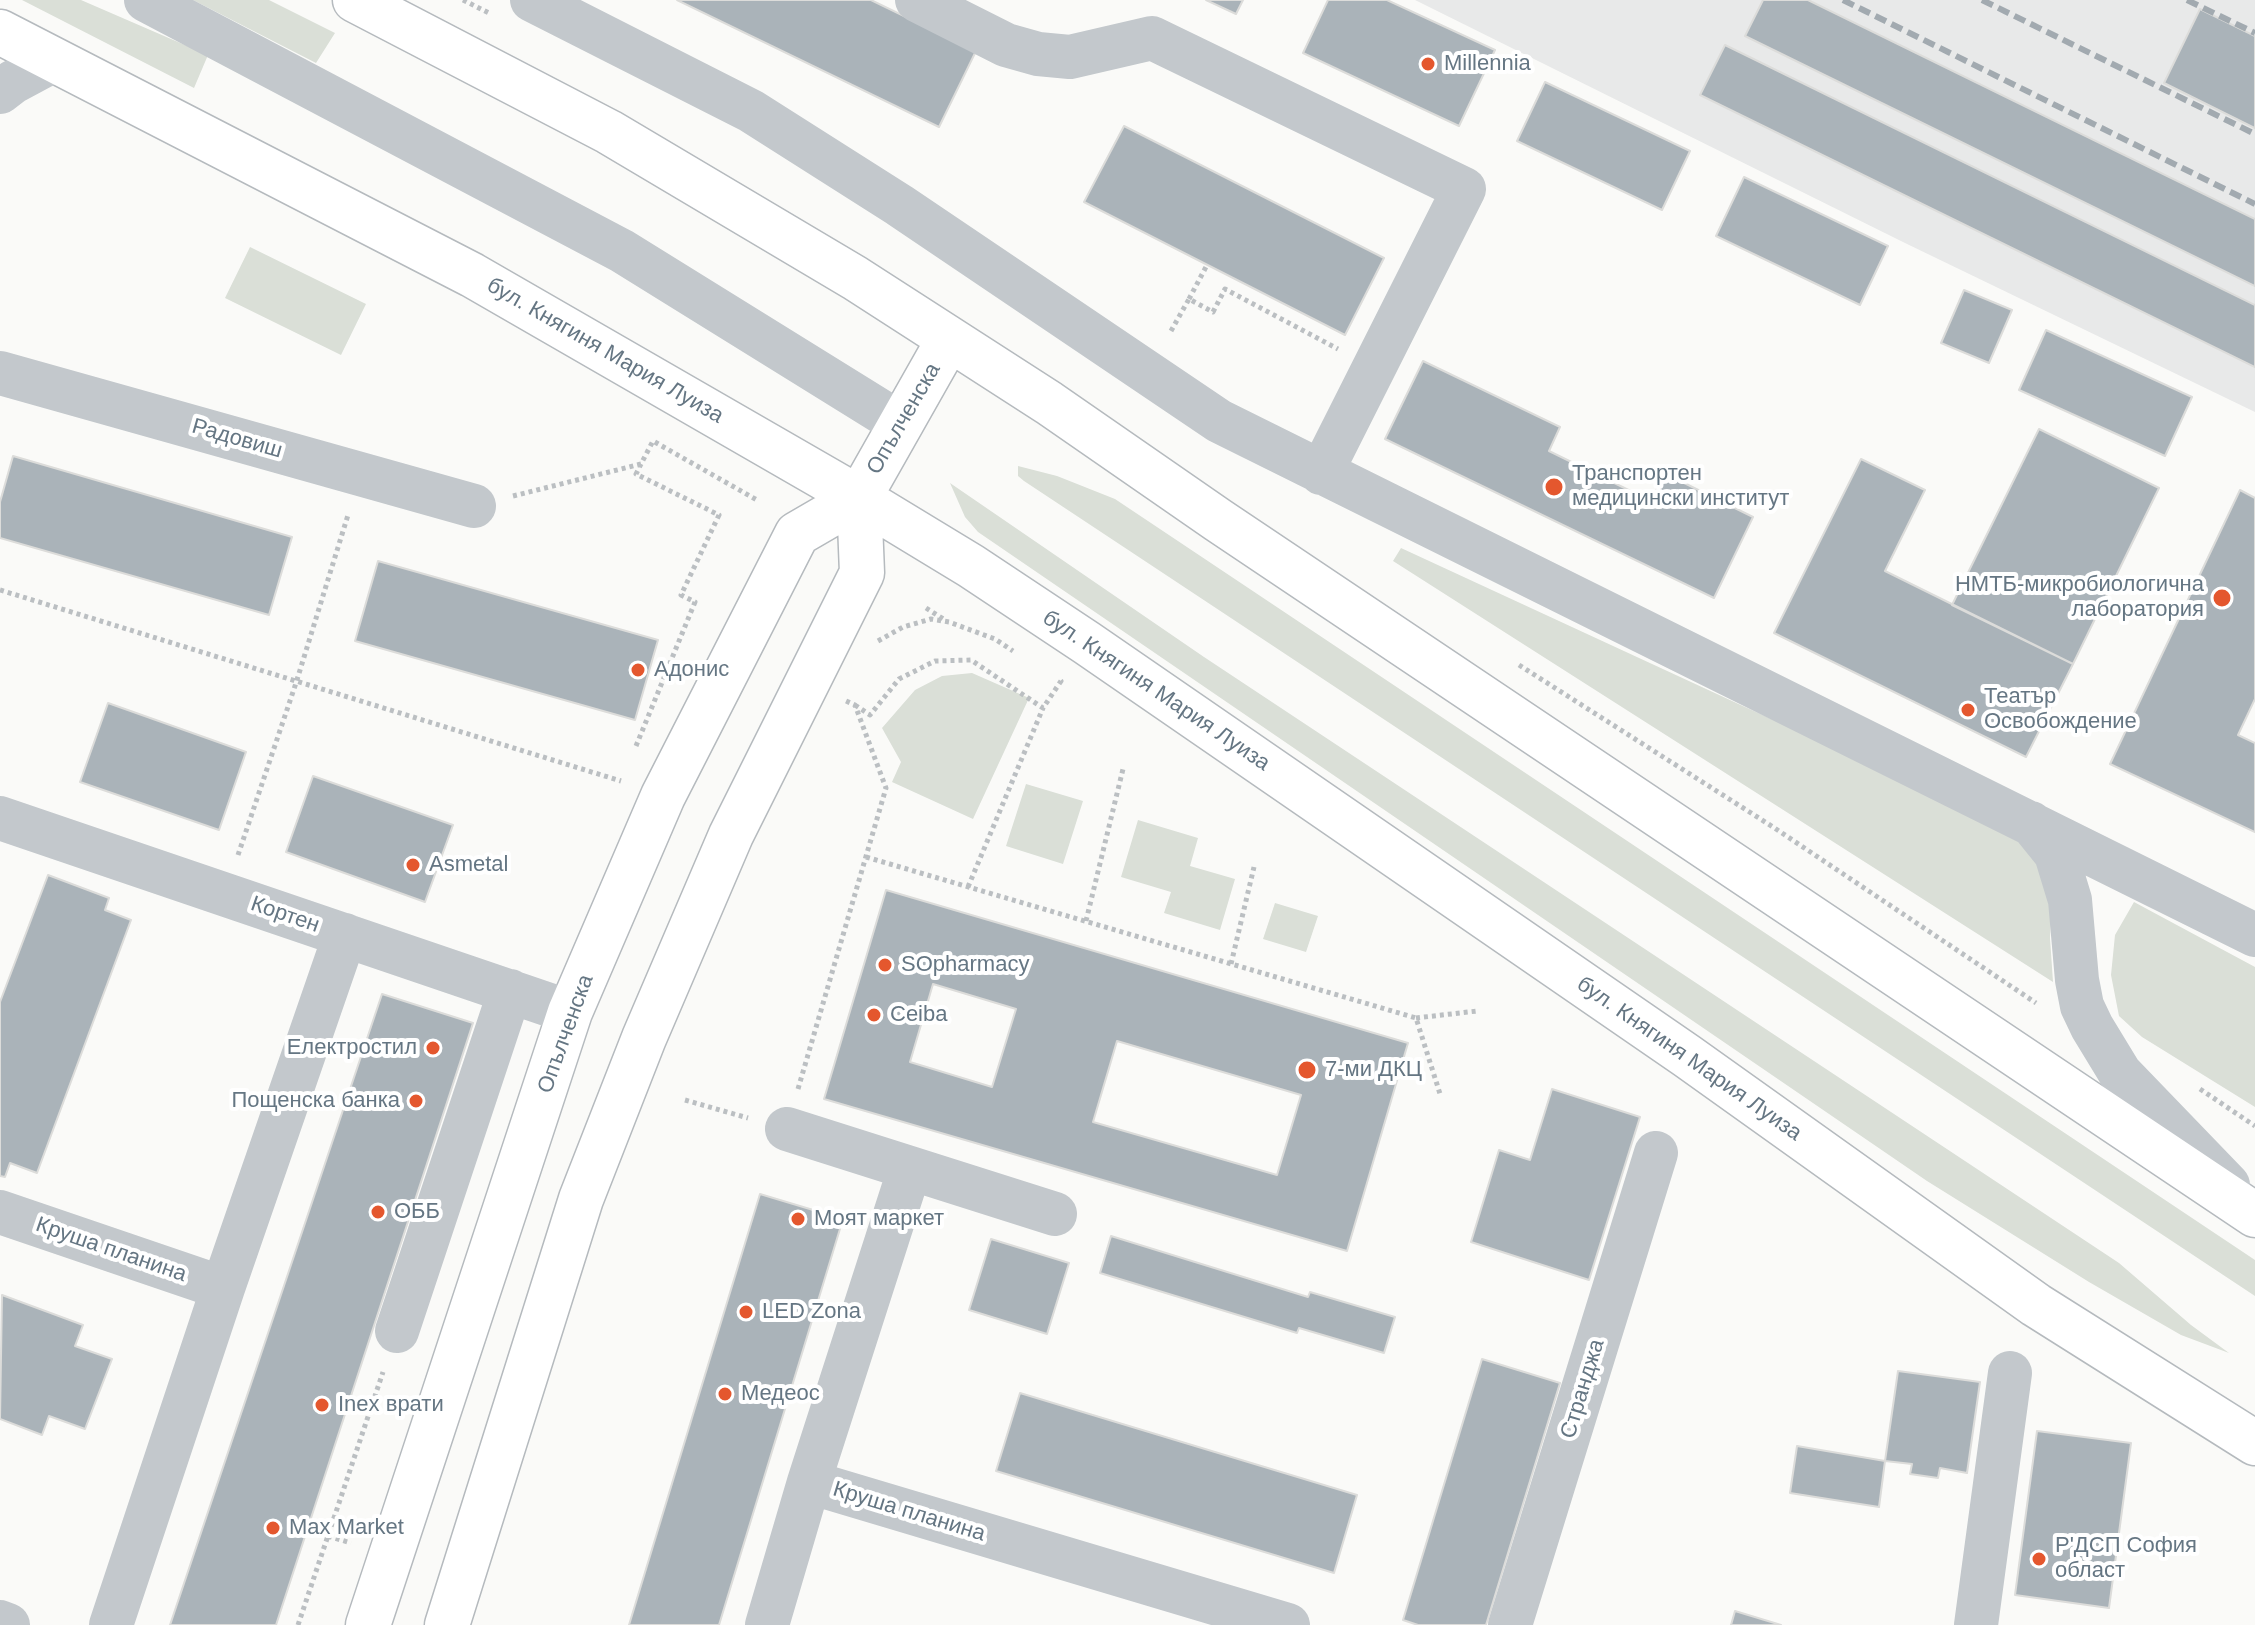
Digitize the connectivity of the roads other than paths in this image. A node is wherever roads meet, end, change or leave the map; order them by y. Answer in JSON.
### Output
{"nodes":[{"id":1,"x":146,"y":0,"type":"edge"},
{"id":2,"x":355,"y":0,"type":"edge"},
{"id":3,"x":532,"y":0,"type":"edge"},
{"id":4,"x":917,"y":0,"type":"edge"},
{"id":5,"x":0,"y":32,"type":"edge"},
{"id":6,"x":54,"y":60,"type":"junction"},
{"id":7,"x":0,"y":63,"type":"edge"},
{"id":8,"x":0,"y":92,"type":"edge"},
{"id":9,"x":949,"y":339,"type":"junction"},
{"id":10,"x":1,"y":377,"type":"edge"},
{"id":11,"x":901,"y":424,"type":"junction"},
{"id":12,"x":1321,"y":473,"type":"junction"},
{"id":13,"x":859,"y":498,"type":"junction"},
{"id":14,"x":474,"y":506,"type":"road end"},
{"id":15,"x":0,"y":818,"type":"edge"},
{"id":16,"x":2030,"y":822,"type":"junction"},
{"id":17,"x":345,"y":935,"type":"junction"},
{"id":18,"x":2255,"y":935,"type":"edge"},
{"id":19,"x":510,"y":991,"type":"junction"},
{"id":20,"x":570,"y":1012,"type":"junction"},
{"id":21,"x":787,"y":1129,"type":"road end"},
{"id":22,"x":1656,"y":1153,"type":"dead end"},
{"id":23,"x":910,"y":1168,"type":"junction"},
{"id":24,"x":0,"y":1212,"type":"edge"},
{"id":25,"x":2255,"y":1213,"type":"edge"},
{"id":26,"x":1055,"y":1214,"type":"dead end"},
{"id":27,"x":223,"y":1288,"type":"junction"},
{"id":28,"x":397,"y":1331,"type":"road end"},
{"id":29,"x":2010,"y":1373,"type":"dead end"},
{"id":30,"x":2255,"y":1443,"type":"edge"},
{"id":31,"x":809,"y":1482,"type":"junction"},
{"id":32,"x":0,"y":1622,"type":"edge"},
{"id":33,"x":8,"y":1625,"type":"edge"},
{"id":34,"x":111,"y":1625,"type":"edge"},
{"id":35,"x":368,"y":1625,"type":"edge"},
{"id":36,"x":447,"y":1625,"type":"edge"},
{"id":37,"x":767,"y":1625,"type":"edge"},
{"id":38,"x":1288,"y":1625,"type":"edge"},
{"id":39,"x":1510,"y":1625,"type":"edge"},
{"id":40,"x":1976,"y":1625,"type":"edge"}],
"edges":[{"from":1,"to":11,"type":"street"},
{"from":2,"to":9,"type":"main road"},
{"from":3,"to":12,"type":"street"},
{"from":4,"to":12,"type":"street"},
{"from":5,"to":6,"type":"main road","name":"бул. Княгиня Мария Луиза"},
{"from":6,"to":7,"type":"street"},
{"from":6,"to":8,"type":"street"},
{"from":6,"to":13,"type":"main road","name":"бул. Княгиня Мария Луиза"},
{"from":9,"to":11,"type":"main road","name":"Опълченска"},
{"from":9,"to":25,"type":"main road"},
{"from":10,"to":14,"type":"street","name":"Радовиш"},
{"from":11,"to":13,"type":"main road","name":"Опълченска"},
{"from":12,"to":16,"type":"street"},
{"from":13,"to":20,"type":"main road","name":"Опълченска"},
{"from":13,"to":30,"type":"main road","name":"бул. Княгиня Мария Луиза"},
{"from":13,"to":36,"type":"main road","name":"Опълченска"},
{"from":15,"to":17,"type":"street","name":"Кортен"},
{"from":16,"to":18,"type":"street"},
{"from":16,"to":25,"type":"street"},
{"from":17,"to":19,"type":"street","name":"Кортен"},
{"from":17,"to":27,"type":"street"},
{"from":19,"to":20,"type":"street","name":"Кортен"},
{"from":19,"to":28,"type":"street"},
{"from":20,"to":35,"type":"main road","name":"Опълченска"},
{"from":21,"to":23,"type":"street"},
{"from":22,"to":39,"type":"street","name":"Странджа"},
{"from":23,"to":26,"type":"street"},
{"from":23,"to":31,"type":"street","name":"Круша планина"},
{"from":24,"to":27,"type":"street","name":"Круша планина"},
{"from":27,"to":34,"type":"street"},
{"from":29,"to":40,"type":"street"},
{"from":31,"to":37,"type":"street"},
{"from":31,"to":38,"type":"street","name":"Круша планина"},
{"from":32,"to":33,"type":"street"}]}
